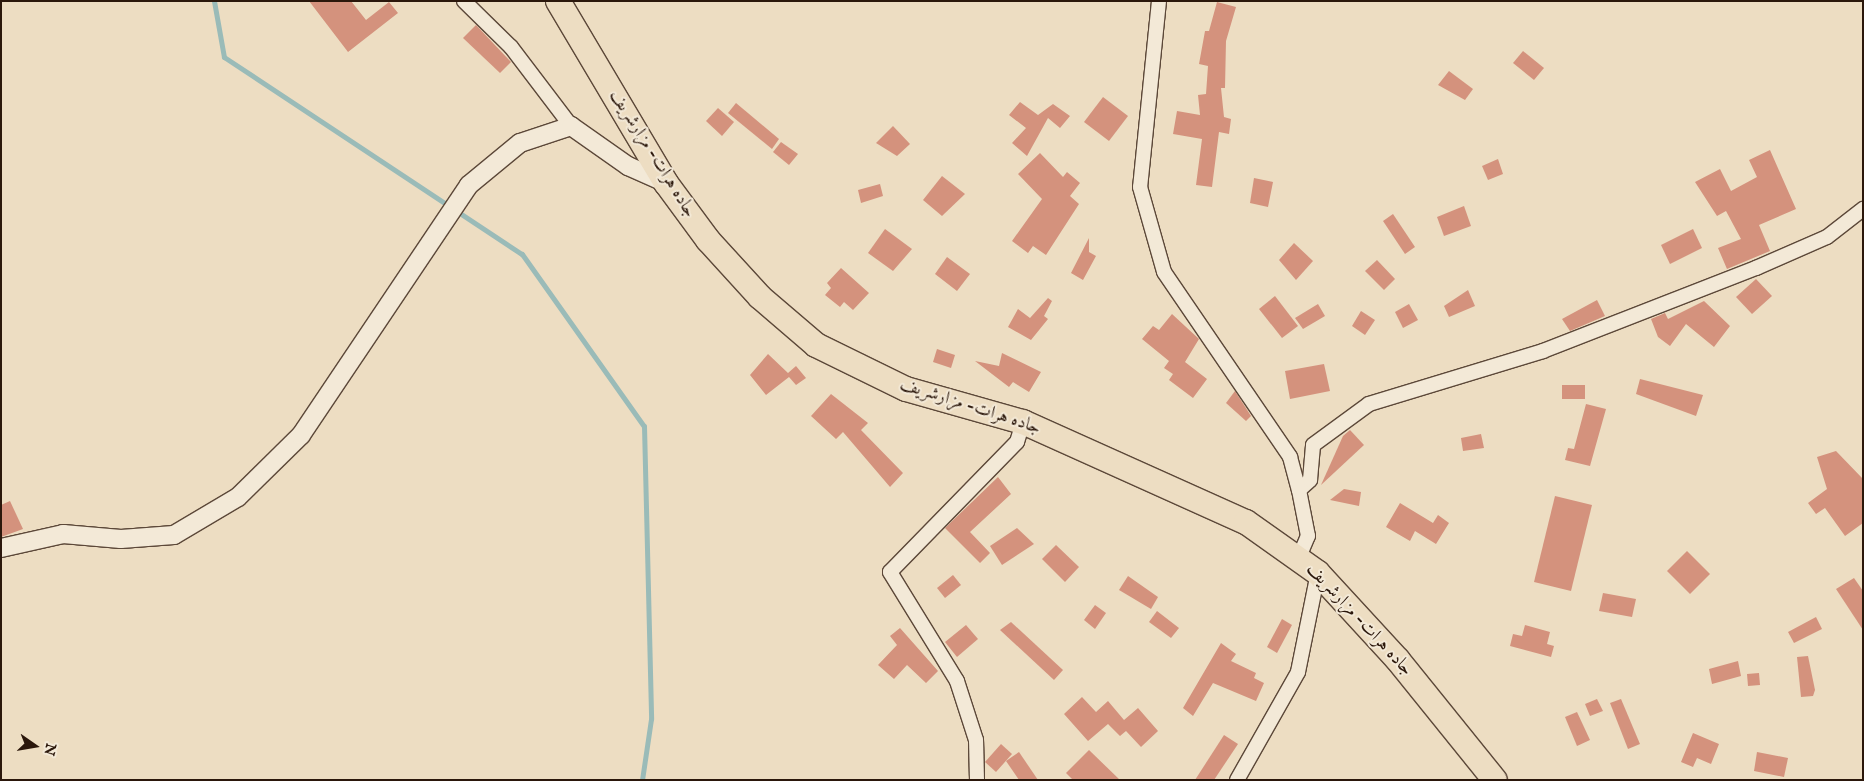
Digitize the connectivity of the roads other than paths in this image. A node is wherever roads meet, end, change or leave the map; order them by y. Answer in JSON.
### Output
{"nodes":[{"id":1,"x":464,"y":1,"type":"edge"},
{"id":2,"x":558,"y":1,"type":"edge"},
{"id":3,"x":1159,"y":1,"type":"edge"},
{"id":4,"x":571,"y":126,"type":"junction"},
{"id":5,"x":666,"y":183,"type":"junction"},
{"id":6,"x":1863,"y":209,"type":"edge"},
{"id":7,"x":1023,"y":422,"type":"junction"},
{"id":8,"x":1299,"y":490,"type":"junction"},
{"id":9,"x":1,"y":548,"type":"edge"},
{"id":10,"x":1299,"y":557,"type":"junction"},
{"id":11,"x":1318,"y":573,"type":"junction"},
{"id":12,"x":977,"y":780,"type":"edge"},
{"id":13,"x":1237,"y":780,"type":"edge"},
{"id":14,"x":1495,"y":780,"type":"edge"}],
"edges":[{"from":1,"to":4,"type":"street"},
{"from":2,"to":5,"type":"highway","name":"جاده هرات- مزارشریف"},
{"from":3,"to":8,"type":"street"},
{"from":4,"to":5,"type":"street"},
{"from":4,"to":9,"type":"street"},
{"from":5,"to":7,"type":"highway","name":"جاده هرات- مزارشریف"},
{"from":6,"to":8,"type":"street"},
{"from":7,"to":10,"type":"highway","name":"جاده هرات- مزارشریف"},
{"from":7,"to":12,"type":"street"},
{"from":8,"to":10,"type":"street"},
{"from":10,"to":11,"type":"highway","name":"جاده هرات- مزارشریف"},
{"from":11,"to":13,"type":"street"},
{"from":11,"to":14,"type":"highway","name":"جاده هرات- مزارشریف"}]}
